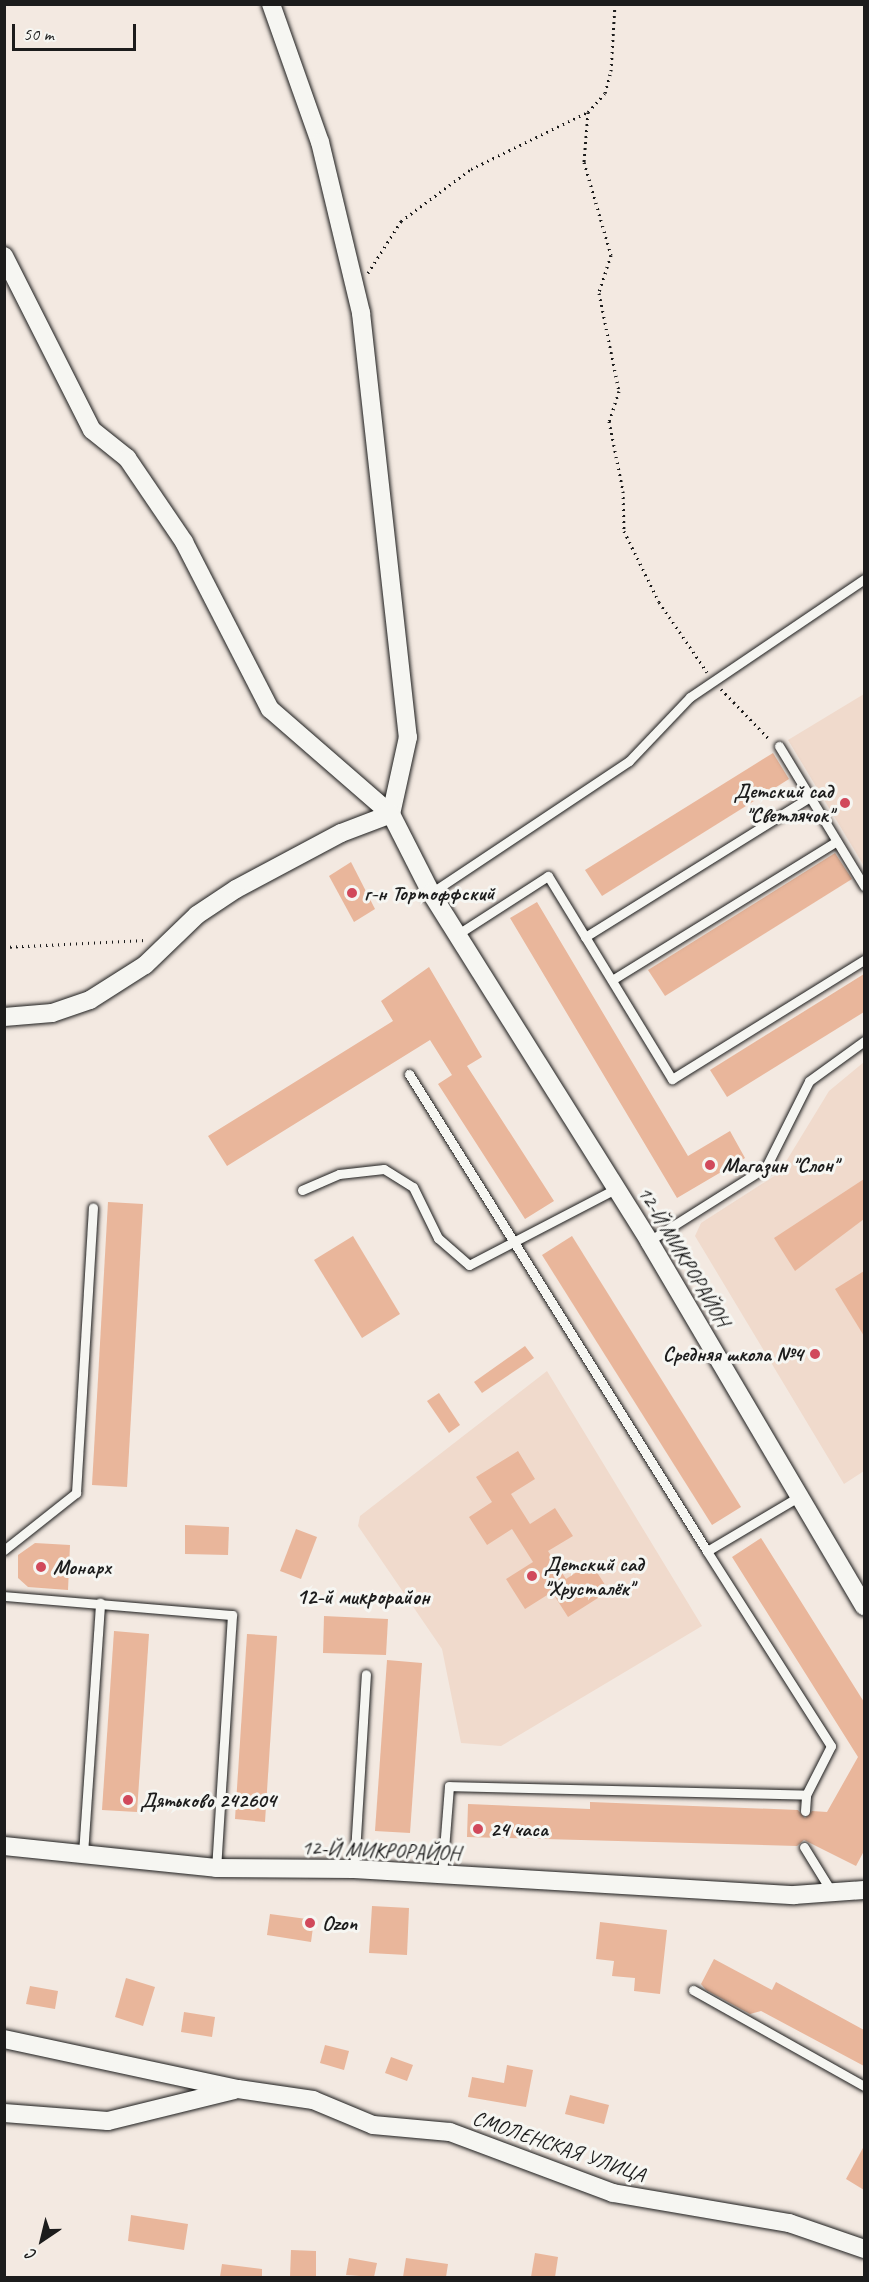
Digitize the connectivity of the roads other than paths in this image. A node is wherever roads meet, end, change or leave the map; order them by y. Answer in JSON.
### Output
{"nodes":[{"id":1,"x":271,"y":4,"type":"edge"},
{"id":2,"x":4,"y":256,"type":"edge"},
{"id":3,"x":864,"y":579,"type":"edge"},
{"id":4,"x":779,"y":746,"type":"road end"},
{"id":5,"x":810,"y":797,"type":"junction"},
{"id":6,"x":391,"y":814,"type":"junction"},
{"id":7,"x":837,"y":841,"type":"junction"},
{"id":8,"x":864,"y":886,"type":"edge"},
{"id":9,"x":431,"y":893,"type":"junction"},
{"id":10,"x":458,"y":934,"type":"junction"},
{"id":11,"x":585,"y":937,"type":"junction"},
{"id":12,"x":864,"y":960,"type":"edge"},
{"id":13,"x":612,"y":980,"type":"junction"},
{"id":14,"x":4,"y":1017,"type":"edge"},
{"id":15,"x":864,"y":1041,"type":"edge"},
{"id":16,"x":409,"y":1074,"type":"dead end"},
{"id":17,"x":617,"y":1188,"type":"junction"},
{"id":18,"x":302,"y":1190,"type":"dead end"},
{"id":19,"x":93,"y":1208,"type":"dead end"},
{"id":20,"x":517,"y":1240,"type":"junction"},
{"id":21,"x":649,"y":1241,"type":"junction"},
{"id":22,"x":800,"y":1496,"type":"junction"},
{"id":23,"x":4,"y":1550,"type":"edge"},
{"id":24,"x":707,"y":1551,"type":"junction"},
{"id":25,"x":4,"y":1596,"type":"edge"},
{"id":26,"x":100,"y":1603,"type":"junction"},
{"id":27,"x":864,"y":1606,"type":"edge"},
{"id":28,"x":366,"y":1674,"type":"dead end"},
{"id":29,"x":806,"y":1795,"type":"junction"},
{"id":30,"x":805,"y":1811,"type":"dead end"},
{"id":31,"x":4,"y":1846,"type":"edge"},
{"id":32,"x":804,"y":1846,"type":"dead end"},
{"id":33,"x":83,"y":1854,"type":"junction"},
{"id":34,"x":216,"y":1868,"type":"junction"},
{"id":35,"x":354,"y":1869,"type":"junction"},
{"id":36,"x":442,"y":1875,"type":"junction"},
{"id":37,"x":864,"y":1890,"type":"edge"},
{"id":38,"x":834,"y":1896,"type":"junction"},
{"id":39,"x":693,"y":1990,"type":"dead end"},
{"id":40,"x":4,"y":2039,"type":"edge"},
{"id":41,"x":864,"y":2086,"type":"edge"},
{"id":42,"x":238,"y":2089,"type":"junction"},
{"id":43,"x":4,"y":2113,"type":"edge"},
{"id":44,"x":864,"y":2249,"type":"edge"}],
"edges":[{"from":1,"to":6,"type":"street"},
{"from":2,"to":6,"type":"street"},
{"from":3,"to":9,"type":"lane"},
{"from":4,"to":5,"type":"lane"},
{"from":5,"to":7,"type":"lane"},
{"from":5,"to":11,"type":"lane"},
{"from":6,"to":9,"type":"street","name":"12-Й МИКРОРАЙОН"},
{"from":6,"to":14,"type":"street"},
{"from":7,"to":8,"type":"lane"},
{"from":7,"to":13,"type":"lane"},
{"from":9,"to":10,"type":"street","name":"12-Й МИКРОРАЙОН"},
{"from":10,"to":11,"type":"lane"},
{"from":10,"to":17,"type":"street","name":"12-Й МИКРОРАЙОН"},
{"from":11,"to":13,"type":"lane"},
{"from":12,"to":13,"type":"lane"},
{"from":15,"to":21,"type":"lane"},
{"from":16,"to":20,"type":"lane"},
{"from":17,"to":20,"type":"lane"},
{"from":17,"to":21,"type":"street","name":"12-Й МИКРОРАЙОН"},
{"from":18,"to":20,"type":"lane"},
{"from":19,"to":23,"type":"lane"},
{"from":20,"to":24,"type":"lane"},
{"from":21,"to":22,"type":"street","name":"12-Й МИКРОРАЙОН"},
{"from":22,"to":24,"type":"lane"},
{"from":22,"to":27,"type":"street","name":"12-Й МИКРОРАЙОН"},
{"from":24,"to":29,"type":"lane"},
{"from":25,"to":26,"type":"lane"},
{"from":26,"to":33,"type":"lane"},
{"from":26,"to":34,"type":"lane"},
{"from":28,"to":35,"type":"lane"},
{"from":29,"to":30,"type":"lane"},
{"from":29,"to":36,"type":"lane"},
{"from":31,"to":33,"type":"street","name":"12-Й МИКРОРАЙОН"},
{"from":32,"to":38,"type":"lane"},
{"from":33,"to":34,"type":"street","name":"12-Й МИКРОРАЙОН"},
{"from":34,"to":35,"type":"street","name":"12-Й МИКРОРАЙОН"},
{"from":35,"to":36,"type":"street","name":"12-Й МИКРОРАЙОН"},
{"from":36,"to":38,"type":"street","name":"12-Й МИКРОРАЙОН"},
{"from":37,"to":38,"type":"street","name":"12-Й МИКРОРАЙОН"},
{"from":39,"to":41,"type":"lane"},
{"from":40,"to":42,"type":"street","name":"СМОЛЕНСКАЯ УЛИЦА"},
{"from":42,"to":43,"type":"street","name":"СМОЛЕНСКАЯ УЛИЦА"},
{"from":42,"to":44,"type":"street","name":"СМОЛЕНСКАЯ УЛИЦА"}]}
